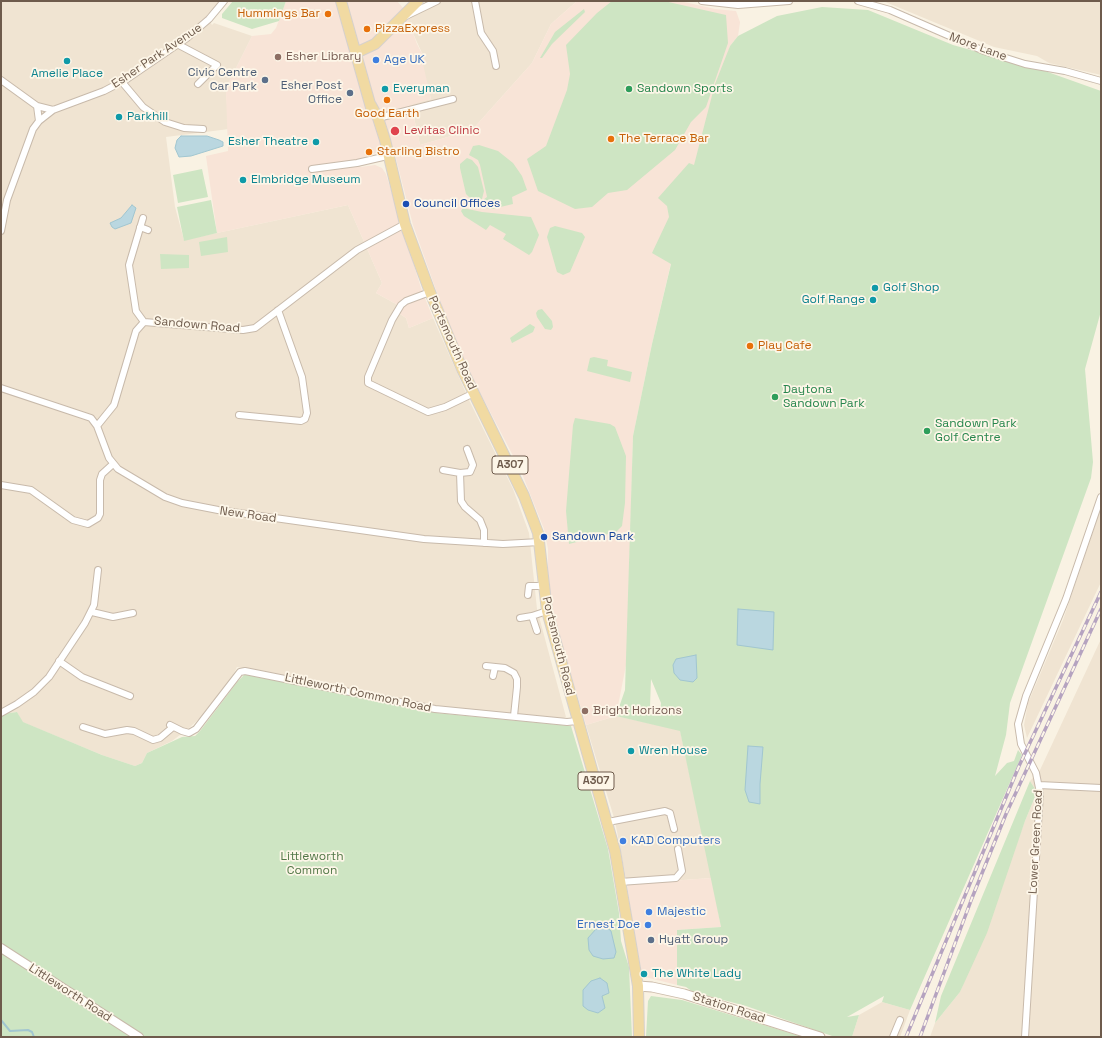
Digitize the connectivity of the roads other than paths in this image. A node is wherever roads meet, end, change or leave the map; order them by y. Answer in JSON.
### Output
{"nodes":[{"id":1,"x":224,"y":1,"type":"edge"},
{"id":2,"x":341,"y":1,"type":"edge"},
{"id":3,"x":418,"y":1,"type":"edge"},
{"id":4,"x":437,"y":1,"type":"edge"},
{"id":5,"x":475,"y":1,"type":"edge"},
{"id":6,"x":702,"y":1,"type":"edge"},
{"id":7,"x":789,"y":1,"type":"edge"},
{"id":8,"x":858,"y":1,"type":"edge"},
{"id":9,"x":403,"y":18,"type":"junction"},
{"id":10,"x":177,"y":44,"type":"junction"},
{"id":11,"x":375,"y":44,"type":"junction"},
{"id":12,"x":356,"y":50,"type":"junction"},
{"id":13,"x":361,"y":66,"type":"junction"},
{"id":14,"x":496,"y":66,"type":"dead end"},
{"id":15,"x":1,"y":80,"type":"edge"},
{"id":16,"x":1101,"y":81,"type":"edge"},
{"id":17,"x":122,"y":82,"type":"junction"},
{"id":18,"x":198,"y":84,"type":"dead end"},
{"id":19,"x":453,"y":99,"type":"dead end"},
{"id":20,"x":371,"y":105,"type":"junction"},
{"id":21,"x":37,"y":106,"type":"junction"},
{"id":22,"x":53,"y":110,"type":"junction"},
{"id":23,"x":378,"y":118,"type":"junction"},
{"id":24,"x":38,"y":121,"type":"junction"},
{"id":25,"x":203,"y":129,"type":"dead end"},
{"id":26,"x":386,"y":156,"type":"junction"},
{"id":27,"x":312,"y":169,"type":"dead end"},
{"id":28,"x":143,"y":218,"type":"dead end"},
{"id":29,"x":405,"y":224,"type":"junction"},
{"id":30,"x":140,"y":227,"type":"junction"},
{"id":31,"x":148,"y":230,"type":"dead end"},
{"id":32,"x":1,"y":231,"type":"edge"},
{"id":33,"x":430,"y":292,"type":"junction"},
{"id":34,"x":278,"y":310,"type":"junction"},
{"id":35,"x":144,"y":322,"type":"junction"},
{"id":36,"x":1,"y":388,"type":"edge"},
{"id":37,"x":474,"y":393,"type":"junction"},
{"id":38,"x":239,"y":415,"type":"dead end"},
{"id":39,"x":97,"y":426,"type":"junction"},
{"id":40,"x":467,"y":449,"type":"dead end"},
{"id":41,"x":113,"y":464,"type":"junction"},
{"id":42,"x":443,"y":470,"type":"dead end"},
{"id":43,"x":460,"y":473,"type":"junction"},
{"id":44,"x":1,"y":485,"type":"edge"},
{"id":45,"x":452,"y":494,"type":"dead end"},
{"id":46,"x":460,"y":495,"type":"junction"},
{"id":47,"x":1101,"y":497,"type":"edge"},
{"id":48,"x":540,"y":542,"type":"junction"},
{"id":49,"x":484,"y":543,"type":"junction"},
{"id":50,"x":98,"y":570,"type":"dead end"},
{"id":51,"x":544,"y":586,"type":"junction"},
{"id":52,"x":528,"y":595,"type":"dead end"},
{"id":53,"x":547,"y":611,"type":"junction"},
{"id":54,"x":92,"y":612,"type":"junction"},
{"id":55,"x":134,"y":614,"type":"dead end"},
{"id":56,"x":532,"y":616,"type":"junction"},
{"id":57,"x":520,"y":618,"type":"dead end"},
{"id":58,"x":537,"y":631,"type":"dead end"},
{"id":59,"x":59,"y":661,"type":"junction"},
{"id":60,"x":486,"y":666,"type":"dead end"},
{"id":61,"x":494,"y":666,"type":"junction"},
{"id":62,"x":493,"y":676,"type":"dead end"},
{"id":63,"x":130,"y":696,"type":"dead end"},
{"id":64,"x":1,"y":713,"type":"edge"},
{"id":65,"x":514,"y":716,"type":"junction"},
{"id":66,"x":577,"y":721,"type":"junction"},
{"id":67,"x":83,"y":727,"type":"dead end"},
{"id":68,"x":1039,"y":785,"type":"junction"},
{"id":69,"x":1101,"y":788,"type":"edge"},
{"id":70,"x":608,"y":822,"type":"junction"},
{"id":71,"x":674,"y":829,"type":"dead end"},
{"id":72,"x":678,"y":849,"type":"dead end"},
{"id":73,"x":620,"y":882,"type":"junction"},
{"id":74,"x":1,"y":948,"type":"edge"},
{"id":75,"x":638,"y":986,"type":"junction"},
{"id":76,"x":900,"y":1020,"type":"dead end"},
{"id":77,"x":139,"y":1037,"type":"edge"},
{"id":78,"x":639,"y":1037,"type":"edge"},
{"id":79,"x":820,"y":1037,"type":"edge"},
{"id":80,"x":893,"y":1037,"type":"edge"},
{"id":81,"x":1025,"y":1037,"type":"edge"}],
"edges":[{"from":1,"to":10,"type":"street","name":"Esher Park Avenue"},
{"from":2,"to":12,"type":"main road","number":"A307"},
{"from":3,"to":9,"type":"main road"},
{"from":4,"to":9,"type":"street"},
{"from":5,"to":14,"type":"street"},
{"from":6,"to":7,"type":"street"},
{"from":8,"to":16,"type":"street","name":"More Lane"},
{"from":9,"to":11,"type":"main road"},
{"from":10,"to":17,"type":"street","name":"Esher Park Avenue"},
{"from":10,"to":18,"type":"street"},
{"from":11,"to":12,"type":"main road"},
{"from":11,"to":13,"type":"main road"},
{"from":12,"to":13,"type":"main road","number":"A307"},
{"from":13,"to":20,"type":"main road","number":"A307"},
{"from":15,"to":21,"type":"street"},
{"from":17,"to":22,"type":"street","name":"Esher Park Avenue"},
{"from":17,"to":25,"type":"street"},
{"from":19,"to":23,"type":"street"},
{"from":20,"to":23,"type":"main road","number":"A307"},
{"from":20,"to":26,"type":"main road","number":"A307"},
{"from":21,"to":22,"type":"street"},
{"from":21,"to":24,"type":"street"},
{"from":22,"to":24,"type":"street","name":"Esher Park Avenue"},
{"from":23,"to":26,"type":"main road","number":"A307"},
{"from":24,"to":32,"type":"street"},
{"from":26,"to":27,"type":"street"},
{"from":26,"to":29,"type":"main road","name":"Portsmouth Road","number":"A307"},
{"from":28,"to":30,"type":"street"},
{"from":29,"to":33,"type":"main road","name":"Portsmouth Road","number":"A307"},
{"from":29,"to":34,"type":"street","name":"Sandown Road"},
{"from":30,"to":31,"type":"street"},
{"from":30,"to":35,"type":"street"},
{"from":33,"to":37,"type":"main road","name":"Portsmouth Road","number":"A307"},
{"from":33,"to":37,"type":"street"},
{"from":34,"to":35,"type":"street","name":"Sandown Road"},
{"from":34,"to":38,"type":"street"},
{"from":35,"to":39,"type":"street","name":"Sandown Road"},
{"from":36,"to":39,"type":"street"},
{"from":37,"to":48,"type":"main road","name":"Portsmouth Road","number":"A307"},
{"from":39,"to":41,"type":"street","name":"New Road"},
{"from":40,"to":43,"type":"street"},
{"from":41,"to":44,"type":"street"},
{"from":41,"to":49,"type":"street","name":"New Road"},
{"from":42,"to":43,"type":"street"},
{"from":43,"to":46,"type":"street"},
{"from":45,"to":46,"type":"street"},
{"from":46,"to":49,"type":"street"},
{"from":47,"to":68,"type":"street","name":"Lower Green Road"},
{"from":48,"to":49,"type":"street","name":"New Road"},
{"from":48,"to":51,"type":"main road","name":"Portsmouth Road","number":"A307"},
{"from":50,"to":54,"type":"street"},
{"from":51,"to":52,"type":"street"},
{"from":51,"to":53,"type":"main road","name":"Portsmouth Road","number":"A307"},
{"from":53,"to":56,"type":"street"},
{"from":53,"to":66,"type":"main road","name":"Portsmouth Road","number":"A307"},
{"from":54,"to":55,"type":"street"},
{"from":54,"to":59,"type":"street"},
{"from":56,"to":57,"type":"street"},
{"from":56,"to":58,"type":"street"},
{"from":59,"to":63,"type":"street"},
{"from":59,"to":64,"type":"street"},
{"from":60,"to":61,"type":"street"},
{"from":61,"to":62,"type":"street"},
{"from":61,"to":65,"type":"street"},
{"from":65,"to":66,"type":"street","name":"Littleworth Common Road"},
{"from":65,"to":67,"type":"street","name":"Littleworth Common Road"},
{"from":66,"to":70,"type":"main road","name":"Portsmouth Road","number":"A307"},
{"from":68,"to":69,"type":"street"},
{"from":68,"to":81,"type":"street","name":"Lower Green Road"},
{"from":70,"to":71,"type":"street"},
{"from":70,"to":73,"type":"main road","name":"Portsmouth Road","number":"A307"},
{"from":72,"to":73,"type":"street"},
{"from":73,"to":75,"type":"main road","name":"Portsmouth Road","number":"A307"},
{"from":74,"to":77,"type":"street","name":"Littleworth Road"},
{"from":75,"to":78,"type":"main road","name":"Portsmouth Road","number":"A307"},
{"from":75,"to":79,"type":"main road","name":"Station Road"},
{"from":76,"to":80,"type":"street"}]}
